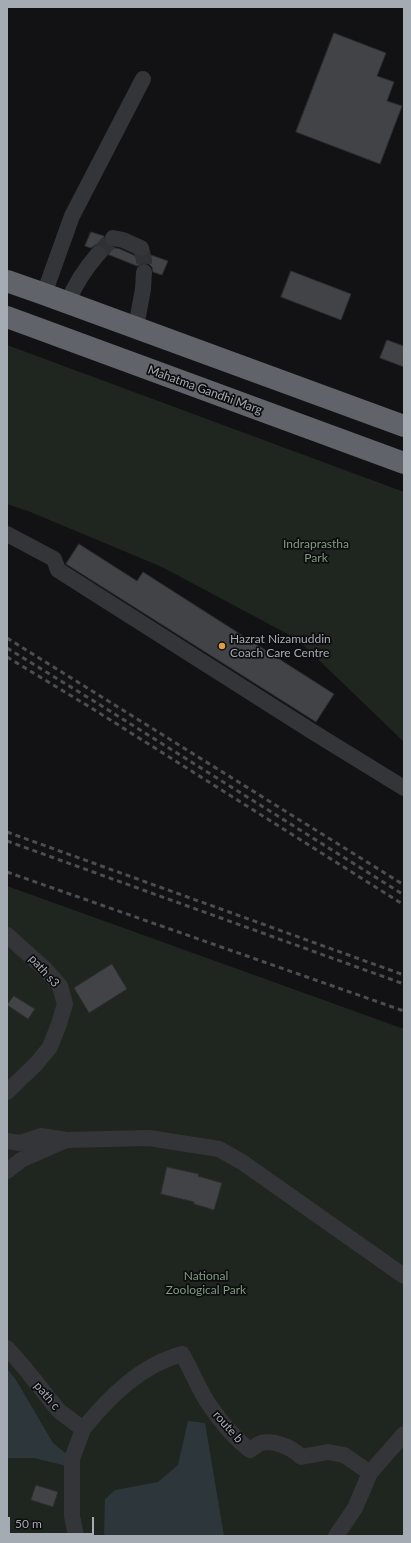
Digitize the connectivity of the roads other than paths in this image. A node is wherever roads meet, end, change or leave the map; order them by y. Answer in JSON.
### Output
{"nodes":[{"id":1,"x":143,"y":79,"type":"dead end"},
{"id":2,"x":113,"y":238,"type":"dead end"},
{"id":3,"x":141,"y":248,"type":"dead end"},
{"id":4,"x":98,"y":254,"type":"tunnel mouth"},
{"id":5,"x":144,"y":272,"type":"tunnel mouth"},
{"id":6,"x":7,"y":281,"type":"edge"},
{"id":7,"x":44,"y":294,"type":"junction"},
{"id":8,"x":68,"y":302,"type":"junction"},
{"id":9,"x":7,"y":317,"type":"edge"},
{"id":10,"x":136,"y":327,"type":"junction"},
{"id":11,"x":404,"y":426,"type":"edge"},
{"id":12,"x":404,"y":463,"type":"edge"},
{"id":13,"x":7,"y":534,"type":"edge"},
{"id":14,"x":404,"y":788,"type":"edge"},
{"id":15,"x":7,"y":935,"type":"edge"},
{"id":16,"x":7,"y":1092,"type":"edge"},
{"id":17,"x":66,"y":1140,"type":"junction"},
{"id":18,"x":7,"y":1141,"type":"edge"},
{"id":19,"x":7,"y":1171,"type":"edge"},
{"id":20,"x":404,"y":1276,"type":"edge"},
{"id":21,"x":7,"y":1348,"type":"edge"},
{"id":22,"x":83,"y":1428,"type":"junction"},
{"id":23,"x":404,"y":1434,"type":"edge"},
{"id":24,"x":370,"y":1473,"type":"junction"},
{"id":25,"x":76,"y":1536,"type":"edge"},
{"id":26,"x":336,"y":1536,"type":"edge"}],
"edges":[{"from":1,"to":7,"type":"street"},
{"from":2,"to":3,"type":"street"},
{"from":4,"to":8,"type":"street"},
{"from":5,"to":10,"type":"street"},
{"from":6,"to":7,"type":"highway"},
{"from":7,"to":8,"type":"highway"},
{"from":8,"to":10,"type":"highway"},
{"from":9,"to":12,"type":"highway","name":"Mahatma Gandhi Marg"},
{"from":10,"to":11,"type":"highway"},
{"from":13,"to":14,"type":"street"},
{"from":15,"to":16,"type":"street","name":"path s3"},
{"from":17,"to":18,"type":"street"},
{"from":17,"to":19,"type":"street"},
{"from":17,"to":20,"type":"street"},
{"from":21,"to":22,"type":"street","name":"path c"},
{"from":22,"to":24,"type":"street","name":"route b"},
{"from":22,"to":25,"type":"street"},
{"from":23,"to":24,"type":"street"},
{"from":24,"to":26,"type":"street"}]}
